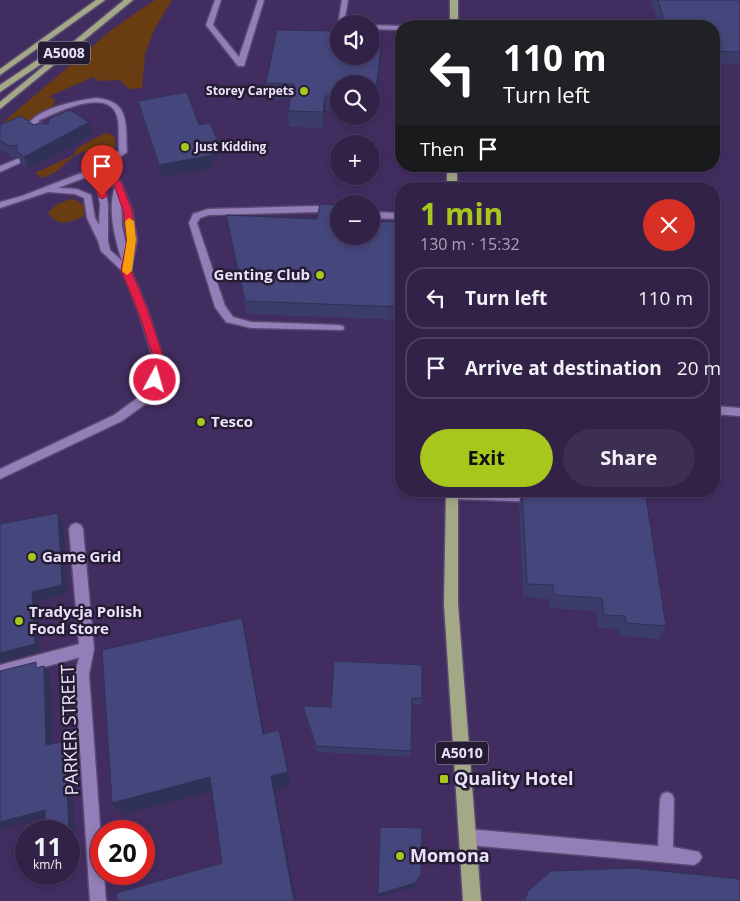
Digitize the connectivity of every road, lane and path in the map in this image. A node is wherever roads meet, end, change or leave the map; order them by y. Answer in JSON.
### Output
{"nodes":[{"id":1,"x":101,"y":0,"type":"edge"},
{"id":2,"x":128,"y":0,"type":"edge"},
{"id":3,"x":218,"y":0,"type":"edge"},
{"id":4,"x":261,"y":0,"type":"edge"},
{"id":5,"x":344,"y":0,"type":"edge"},
{"id":6,"x":453,"y":3,"type":"edge"},
{"id":7,"x":342,"y":15,"type":"edge"},
{"id":8,"x":454,"y":20,"type":"edge"},
{"id":9,"x":380,"y":27,"type":"edge"},
{"id":10,"x":395,"y":28,"type":"edge"},
{"id":11,"x":0,"y":73,"type":"edge"},
{"id":12,"x":0,"y":89,"type":"edge"},
{"id":13,"x":0,"y":106,"type":"edge"},
{"id":14,"x":49,"y":133,"type":"edge"},
{"id":15,"x":17,"y":161,"type":"edge"},
{"id":16,"x":0,"y":169,"type":"edge"},
{"id":17,"x":97,"y":170,"type":"junction"},
{"id":18,"x":47,"y":190,"type":"junction"},
{"id":19,"x":0,"y":205,"type":"edge"},
{"id":20,"x":330,"y":211,"type":"edge"},
{"id":21,"x":380,"y":215,"type":"edge"},
{"id":22,"x":395,"y":216,"type":"edge"},
{"id":23,"x":103,"y":242,"type":"junction"},
{"id":24,"x":127,"y":266,"type":"junction"},
{"id":25,"x":339,"y":328,"type":"dead end"},
{"id":26,"x":720,"y":410,"type":"edge"},
{"id":27,"x":740,"y":412,"type":"edge"},
{"id":28,"x":0,"y":474,"type":"edge"},
{"id":29,"x":452,"y":497,"type":"edge"},
{"id":30,"x":531,"y":497,"type":"edge"},
{"id":31,"x":551,"y":498,"type":"edge"},
{"id":32,"x":76,"y":528,"type":"dead end"},
{"id":33,"x":87,"y":649,"type":"junction"},
{"id":34,"x":0,"y":672,"type":"edge"},
{"id":35,"x":667,"y":799,"type":"dead end"},
{"id":36,"x":468,"y":837,"type":"junction"},
{"id":37,"x":665,"y":855,"type":"junction"},
{"id":38,"x":694,"y":857,"type":"dead end"},
{"id":39,"x":98,"y":901,"type":"edge"},
{"id":40,"x":472,"y":901,"type":"edge"}],
"edges":[{"from":1,"to":11,"type":"main road","number":"A5008"},
{"from":2,"to":12,"type":"main road","number":"A5008"},
{"from":2,"to":13,"type":"main road","number":"A5008"},
{"from":3,"to":4,"type":"lane"},
{"from":5,"to":7,"type":"lane"},
{"from":6,"to":8,"type":"main road"},
{"from":9,"to":10,"type":"lane"},
{"from":14,"to":17,"type":"lane"},
{"from":15,"to":16,"type":"lane"},
{"from":17,"to":18,"type":"lane"},
{"from":17,"to":23,"type":"lane"},
{"from":17,"to":24,"type":"lane"},
{"from":18,"to":19,"type":"lane"},
{"from":18,"to":23,"type":"lane"},
{"from":20,"to":25,"type":"lane"},
{"from":21,"to":22,"type":"lane"},
{"from":23,"to":24,"type":"lane"},
{"from":24,"to":28,"type":"lane"},
{"from":26,"to":27,"type":"lane"},
{"from":29,"to":36,"type":"main road","number":"A5010"},
{"from":30,"to":31,"type":"lane"},
{"from":32,"to":33,"type":"street","name":"PARKER STREET"},
{"from":33,"to":34,"type":"street"},
{"from":33,"to":39,"type":"lane","name":"PARKER STREET"},
{"from":35,"to":37,"type":"lane"},
{"from":36,"to":37,"type":"lane"},
{"from":36,"to":40,"type":"main road","number":"A5010"},
{"from":37,"to":38,"type":"lane"}]}
